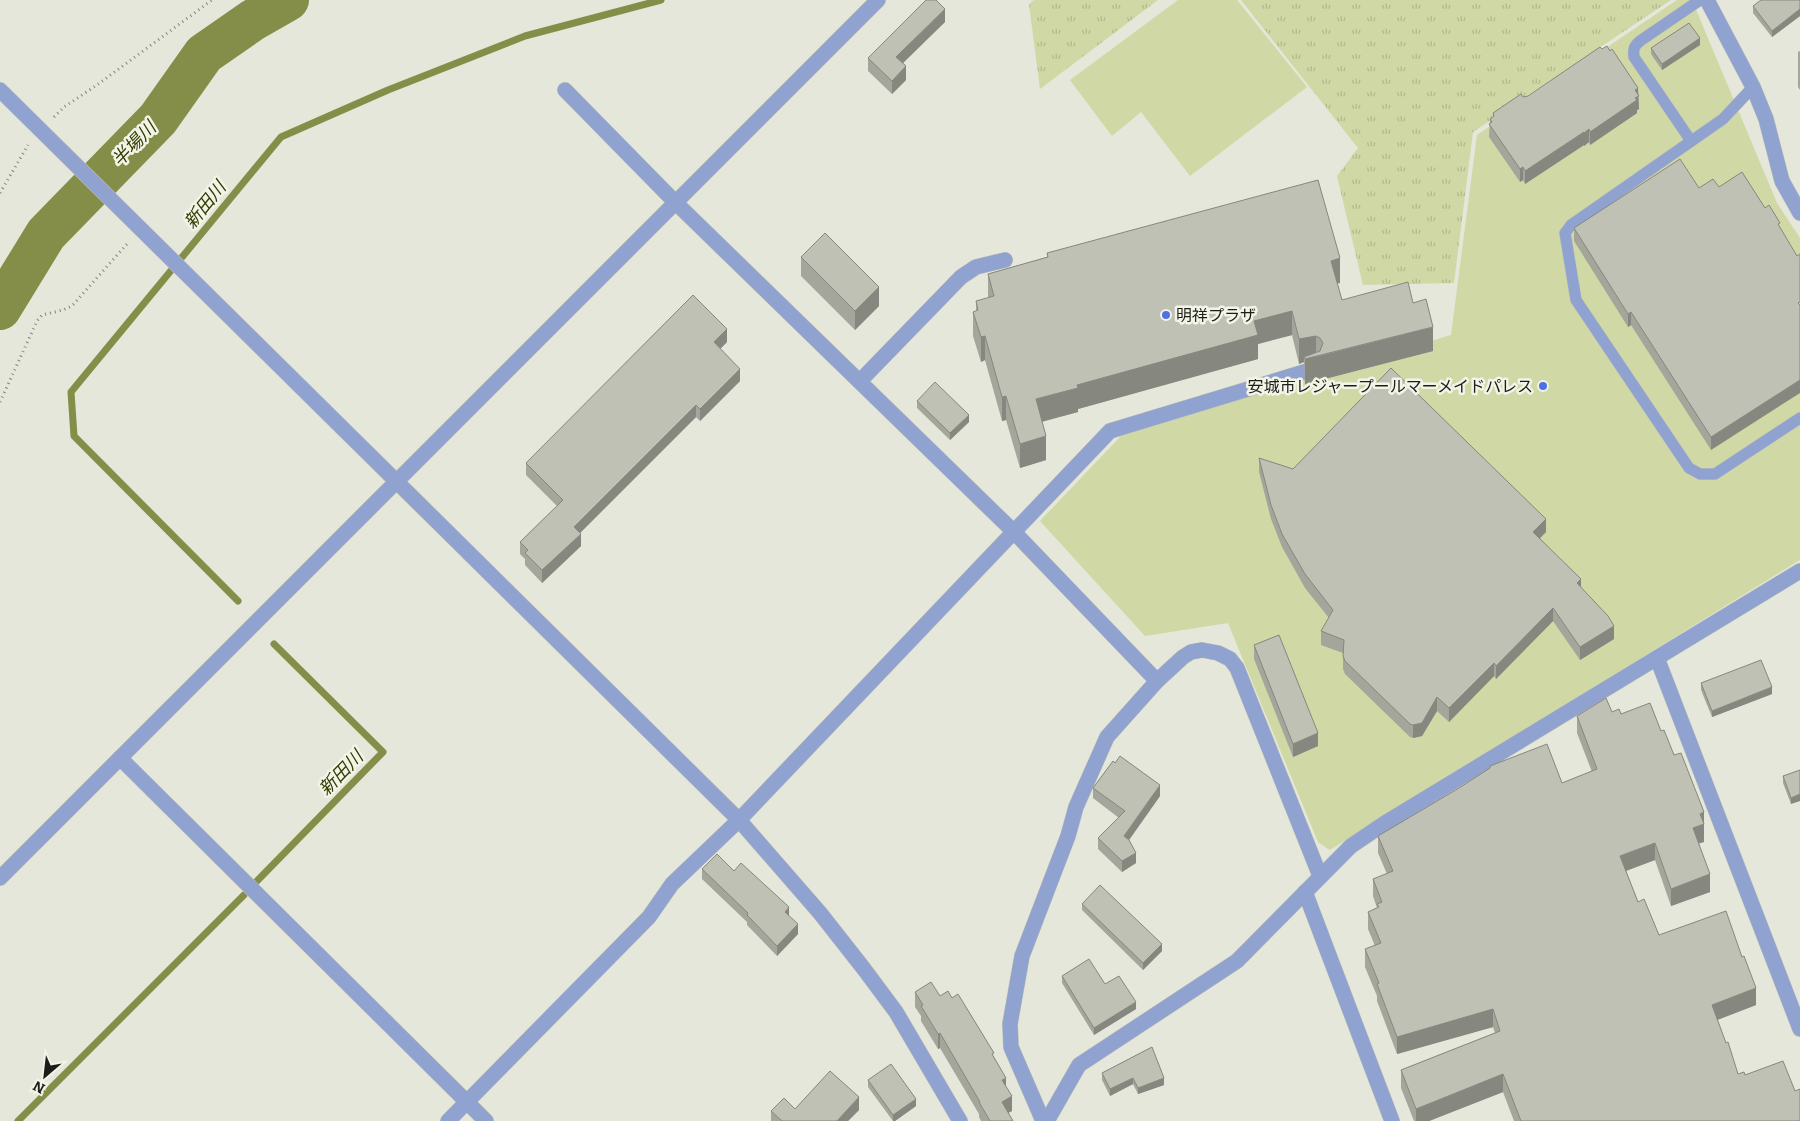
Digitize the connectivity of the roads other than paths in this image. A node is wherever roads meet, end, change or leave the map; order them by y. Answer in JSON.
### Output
{"nodes":[{"id":1,"x":878,"y":0,"type":"edge"},
{"id":2,"x":1700,"y":0,"type":"edge"},
{"id":3,"x":1707,"y":0,"type":"edge"},
{"id":4,"x":1754,"y":87,"type":"junction"},
{"id":5,"x":0,"y":90,"type":"edge"},
{"id":6,"x":564,"y":90,"type":"dead end"},
{"id":7,"x":1691,"y":141,"type":"junction"},
{"id":8,"x":676,"y":203,"type":"junction"},
{"id":9,"x":1800,"y":214,"type":"edge"},
{"id":10,"x":1005,"y":260,"type":"dead end"},
{"id":11,"x":1314,"y":369,"type":"edge"},
{"id":12,"x":860,"y":381,"type":"junction"},
{"id":13,"x":1800,"y":418,"type":"edge"},
{"id":14,"x":396,"y":481,"type":"junction"},
{"id":15,"x":1013,"y":531,"type":"junction"},
{"id":16,"x":1800,"y":571,"type":"edge"},
{"id":17,"x":1657,"y":658,"type":"junction"},
{"id":18,"x":1157,"y":681,"type":"junction"},
{"id":19,"x":120,"y":758,"type":"junction"},
{"id":20,"x":738,"y":820,"type":"junction"},
{"id":21,"x":1320,"y":876,"type":"junction"},
{"id":22,"x":0,"y":878,"type":"edge"},
{"id":23,"x":1305,"y":892,"type":"junction"},
{"id":24,"x":1800,"y":1029,"type":"edge"},
{"id":25,"x":467,"y":1102,"type":"junction"},
{"id":26,"x":448,"y":1121,"type":"edge"},
{"id":27,"x":486,"y":1121,"type":"edge"},
{"id":28,"x":960,"y":1121,"type":"edge"},
{"id":29,"x":1043,"y":1121,"type":"edge"},
{"id":30,"x":1047,"y":1121,"type":"edge"},
{"id":31,"x":1392,"y":1121,"type":"edge"}],
"edges":[{"from":1,"to":8,"type":"street"},
{"from":2,"to":7,"type":"lane"},
{"from":3,"to":4,"type":"street"},
{"from":4,"to":7,"type":"lane"},
{"from":4,"to":9,"type":"street"},
{"from":5,"to":14,"type":"street"},
{"from":6,"to":8,"type":"street"},
{"from":7,"to":13,"type":"lane"},
{"from":8,"to":12,"type":"street"},
{"from":8,"to":14,"type":"street"},
{"from":10,"to":12,"type":"street"},
{"from":11,"to":15,"type":"street"},
{"from":12,"to":15,"type":"street"},
{"from":14,"to":19,"type":"street"},
{"from":14,"to":20,"type":"street"},
{"from":15,"to":18,"type":"street"},
{"from":15,"to":20,"type":"street"},
{"from":16,"to":17,"type":"street"},
{"from":17,"to":21,"type":"street"},
{"from":17,"to":24,"type":"street"},
{"from":18,"to":21,"type":"street"},
{"from":18,"to":29,"type":"street"},
{"from":19,"to":22,"type":"street"},
{"from":19,"to":25,"type":"street"},
{"from":20,"to":25,"type":"street"},
{"from":20,"to":28,"type":"street"},
{"from":21,"to":23,"type":"street"},
{"from":23,"to":30,"type":"street"},
{"from":23,"to":31,"type":"street"},
{"from":25,"to":26,"type":"street"},
{"from":25,"to":27,"type":"street"}]}
